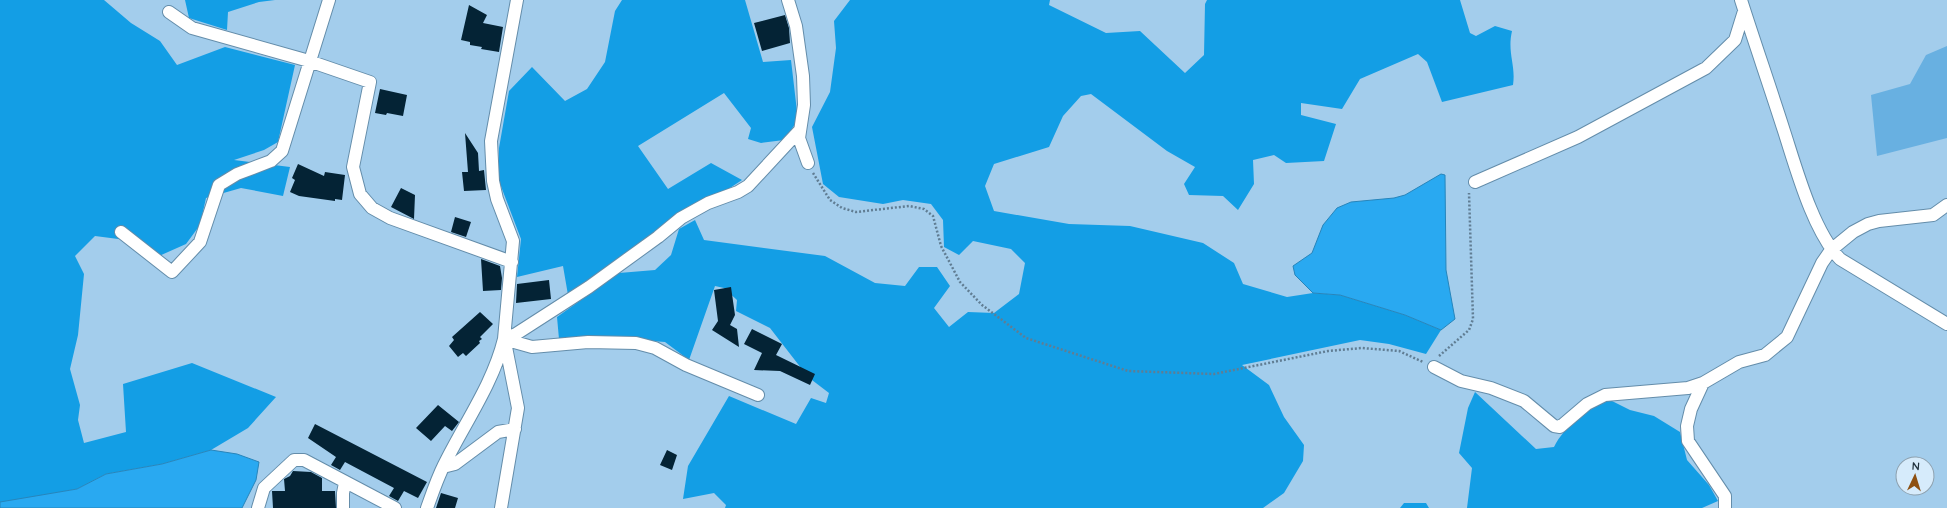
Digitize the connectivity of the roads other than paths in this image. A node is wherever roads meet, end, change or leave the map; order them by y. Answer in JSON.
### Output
{"nodes":[{"id":1,"x":329,"y":0,"type":"edge"},
{"id":2,"x":517,"y":0,"type":"edge"},
{"id":3,"x":788,"y":0,"type":"edge"},
{"id":4,"x":1742,"y":5,"type":"edge"},
{"id":5,"x":169,"y":12,"type":"dead end"},
{"id":6,"x":310,"y":61,"type":"junction"},
{"id":7,"x":799,"y":131,"type":"junction"},
{"id":8,"x":808,"y":163,"type":"road end"},
{"id":9,"x":1475,"y":182,"type":"road end"},
{"id":10,"x":1947,"y":205,"type":"edge"},
{"id":11,"x":121,"y":232,"type":"dead end"},
{"id":12,"x":1831,"y":250,"type":"junction"},
{"id":13,"x":512,"y":262,"type":"junction"},
{"id":14,"x":1947,"y":324,"type":"edge"},
{"id":15,"x":504,"y":339,"type":"junction"},
{"id":16,"x":1434,"y":367,"type":"road end"},
{"id":17,"x":1703,"y":383,"type":"junction"},
{"id":18,"x":758,"y":395,"type":"dead end"},
{"id":19,"x":515,"y":429,"type":"junction"},
{"id":20,"x":443,"y":467,"type":"junction"},
{"id":21,"x":345,"y":483,"type":"junction"},
{"id":22,"x":258,"y":508,"type":"edge"},
{"id":23,"x":343,"y":508,"type":"edge"},
{"id":24,"x":395,"y":508,"type":"edge"},
{"id":25,"x":427,"y":508,"type":"edge"},
{"id":26,"x":501,"y":508,"type":"edge"},
{"id":27,"x":1725,"y":508,"type":"edge"}],
"edges":[{"from":1,"to":6,"type":"street"},
{"from":2,"to":13,"type":"street"},
{"from":3,"to":7,"type":"street"},
{"from":4,"to":9,"type":"street"},
{"from":4,"to":12,"type":"street"},
{"from":5,"to":6,"type":"street"},
{"from":6,"to":11,"type":"street"},
{"from":6,"to":13,"type":"street"},
{"from":7,"to":8,"type":"street"},
{"from":7,"to":15,"type":"street"},
{"from":10,"to":12,"type":"street"},
{"from":12,"to":14,"type":"street"},
{"from":12,"to":17,"type":"street"},
{"from":13,"to":15,"type":"street"},
{"from":15,"to":18,"type":"street"},
{"from":15,"to":19,"type":"street"},
{"from":15,"to":20,"type":"street"},
{"from":16,"to":17,"type":"street"},
{"from":17,"to":27,"type":"street"},
{"from":19,"to":20,"type":"street"},
{"from":19,"to":26,"type":"street"},
{"from":20,"to":25,"type":"street"},
{"from":21,"to":22,"type":"street"},
{"from":21,"to":23,"type":"street"},
{"from":21,"to":24,"type":"street"}]}
